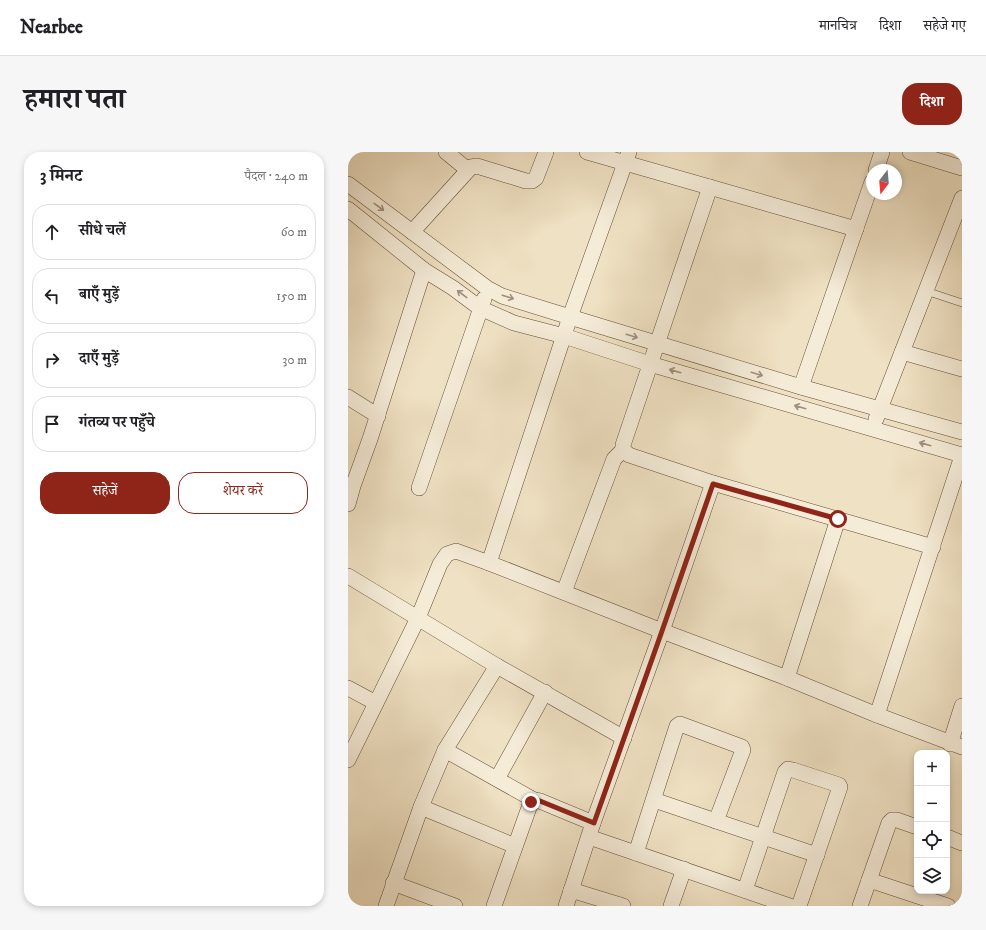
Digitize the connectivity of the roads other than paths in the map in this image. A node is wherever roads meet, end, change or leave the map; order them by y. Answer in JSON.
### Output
{"nodes":[{"id":1,"x":446,"y":152,"type":"edge"},
{"id":2,"x":546,"y":152,"type":"edge"},
{"id":3,"x":587,"y":152,"type":"edge"},
{"id":4,"x":882,"y":152,"type":"edge"},
{"id":5,"x":910,"y":152,"type":"edge"},
{"id":6,"x":627,"y":158,"type":"edge"},
{"id":7,"x":878,"y":164,"type":"edge"},
{"id":8,"x":962,"y":168,"type":"edge"},
{"id":9,"x":468,"y":170,"type":"junction"},
{"id":10,"x":348,"y":184,"type":"edge"},
{"id":11,"x":710,"y":187,"type":"junction"},
{"id":12,"x":362,"y":194,"type":"junction"},
{"id":13,"x":962,"y":198,"type":"edge"},
{"id":14,"x":866,"y":200,"type":"edge"},
{"id":15,"x":349,"y":213,"type":"edge"},
{"id":16,"x":856,"y":229,"type":"junction"},
{"id":17,"x":412,"y":232,"type":"junction"},
{"id":18,"x":424,"y":270,"type":"junction"},
{"id":19,"x":487,"y":288,"type":"junction"},
{"id":20,"x":926,"y":291,"type":"junction"},
{"id":21,"x":962,"y":303,"type":"edge"},
{"id":22,"x":480,"y":308,"type":"junction"},
{"id":23,"x":570,"y":317,"type":"junction"},
{"id":24,"x":564,"y":336,"type":"junction"},
{"id":25,"x":657,"y":344,"type":"junction"},
{"id":26,"x":902,"y":352,"type":"junction"},
{"id":27,"x":650,"y":364,"type":"junction"},
{"id":28,"x":962,"y":369,"type":"edge"},
{"id":29,"x":801,"y":387,"type":"junction"},
{"id":30,"x":348,"y":397,"type":"edge"},
{"id":31,"x":880,"y":410,"type":"junction"},
{"id":32,"x":378,"y":416,"type":"junction"},
{"id":33,"x":873,"y":428,"type":"junction"},
{"id":34,"x":962,"y":432,"type":"edge"},
{"id":35,"x":623,"y":450,"type":"junction"},
{"id":36,"x":962,"y":456,"type":"edge"},
{"id":37,"x":713,"y":484,"type":"junction"},
{"id":38,"x":419,"y":488,"type":"dead end"},
{"id":39,"x":348,"y":504,"type":"edge"},
{"id":40,"x":838,"y":519,"type":"junction"},
{"id":41,"x":933,"y":547,"type":"junction"},
{"id":42,"x":489,"y":563,"type":"junction"},
{"id":43,"x":348,"y":576,"type":"edge"},
{"id":44,"x":564,"y":592,"type":"junction"},
{"id":45,"x":418,"y":618,"type":"junction"},
{"id":46,"x":662,"y":631,"type":"junction"},
{"id":47,"x":498,"y":666,"type":"junction"},
{"id":48,"x":787,"y":678,"type":"junction"},
{"id":49,"x":348,"y":688,"type":"edge"},
{"id":50,"x":544,"y":692,"type":"junction"},
{"id":51,"x":376,"y":703,"type":"junction"},
{"id":52,"x":962,"y":706,"type":"edge"},
{"id":53,"x":878,"y":715,"type":"junction"},
{"id":54,"x":624,"y":738,"type":"junction"},
{"id":55,"x":956,"y":746,"type":"edge"},
{"id":56,"x":445,"y":750,"type":"junction"},
{"id":57,"x":348,"y":760,"type":"edge"},
{"id":58,"x":497,"y":779,"type":"junction"},
{"id":59,"x":534,"y":800,"type":"junction"},
{"id":60,"x":654,"y":800,"type":"junction"},
{"id":61,"x":421,"y":807,"type":"junction"},
{"id":62,"x":716,"y":821,"type":"junction"},
{"id":63,"x":914,"y":826,"type":"edge"},
{"id":64,"x":591,"y":830,"type":"junction"},
{"id":65,"x":764,"y":837,"type":"junction"},
{"id":66,"x":950,"y":838,"type":"edge"},
{"id":67,"x":962,"y":842,"type":"edge"},
{"id":68,"x":515,"y":846,"type":"junction"},
{"id":69,"x":636,"y":853,"type":"junction"},
{"id":70,"x":817,"y":855,"type":"junction"},
{"id":71,"x":684,"y":869,"type":"junction"},
{"id":72,"x":869,"y":880,"type":"junction"},
{"id":73,"x":393,"y":884,"type":"junction"},
{"id":74,"x":571,"y":890,"type":"junction"},
{"id":75,"x":746,"y":890,"type":"junction"},
{"id":76,"x":386,"y":906,"type":"edge"},
{"id":77,"x":455,"y":906,"type":"edge"},
{"id":78,"x":494,"y":906,"type":"edge"},
{"id":79,"x":566,"y":906,"type":"edge"},
{"id":80,"x":623,"y":906,"type":"edge"},
{"id":81,"x":672,"y":906,"type":"edge"},
{"id":82,"x":790,"y":906,"type":"edge"},
{"id":83,"x":799,"y":906,"type":"edge"},
{"id":84,"x":860,"y":906,"type":"edge"},
{"id":85,"x":948,"y":906,"type":"edge"}],
"edges":[{"from":1,"to":9,"type":"street"},
{"from":2,"to":9,"type":"street"},
{"from":3,"to":6,"type":"street"},
{"from":4,"to":7,"type":"street"},
{"from":5,"to":8,"type":"street"},
{"from":6,"to":11,"type":"street"},
{"from":6,"to":23,"type":"street"},
{"from":9,"to":17,"type":"street"},
{"from":10,"to":12,"type":"street"},
{"from":11,"to":16,"type":"street"},
{"from":11,"to":25,"type":"street"},
{"from":12,"to":15,"type":"street"},
{"from":12,"to":17,"type":"street","one_way":true},
{"from":13,"to":20,"type":"street"},
{"from":14,"to":16,"type":"street"},
{"from":15,"to":18,"type":"street"},
{"from":16,"to":29,"type":"street"},
{"from":17,"to":19,"type":"street"},
{"from":22,"to":18,"type":"street","one_way":true},
{"from":18,"to":32,"type":"street"},
{"from":19,"to":22,"type":"street"},
{"from":19,"to":23,"type":"street","one_way":true},
{"from":20,"to":21,"type":"lane"},
{"from":20,"to":26,"type":"street"},
{"from":22,"to":24,"type":"street"},
{"from":22,"to":38,"type":"street"},
{"from":23,"to":24,"type":"street"},
{"from":23,"to":25,"type":"street","one_way":true},
{"from":24,"to":27,"type":"street"},
{"from":24,"to":42,"type":"street"},
{"from":25,"to":27,"type":"street"},
{"from":25,"to":29,"type":"street","one_way":true},
{"from":26,"to":28,"type":"street"},
{"from":26,"to":31,"type":"street"},
{"from":33,"to":27,"type":"street","one_way":true},
{"from":27,"to":35,"type":"street"},
{"from":29,"to":31,"type":"street"},
{"from":30,"to":32,"type":"street"},
{"from":31,"to":33,"type":"street"},
{"from":31,"to":34,"type":"street"},
{"from":32,"to":39,"type":"street"},
{"from":36,"to":33,"type":"street","one_way":true},
{"from":35,"to":37,"type":"street"},
{"from":35,"to":44,"type":"street"},
{"from":36,"to":41,"type":"street"},
{"from":37,"to":40,"type":"street"},
{"from":37,"to":46,"type":"street"},
{"from":40,"to":41,"type":"street"},
{"from":40,"to":48,"type":"street"},
{"from":41,"to":53,"type":"street"},
{"from":42,"to":44,"type":"street"},
{"from":42,"to":45,"type":"street"},
{"from":43,"to":45,"type":"street"},
{"from":44,"to":46,"type":"street"},
{"from":45,"to":47,"type":"street"},
{"from":45,"to":51,"type":"street"},
{"from":46,"to":48,"type":"street"},
{"from":46,"to":54,"type":"street"},
{"from":47,"to":50,"type":"street"},
{"from":47,"to":56,"type":"street"},
{"from":48,"to":53,"type":"street"},
{"from":49,"to":51,"type":"street"},
{"from":50,"to":54,"type":"street"},
{"from":50,"to":58,"type":"street"},
{"from":51,"to":57,"type":"street"},
{"from":52,"to":55,"type":"street"},
{"from":53,"to":55,"type":"street"},
{"from":54,"to":64,"type":"street"},
{"from":56,"to":58,"type":"street"},
{"from":56,"to":61,"type":"street"},
{"from":58,"to":59,"type":"street"},
{"from":59,"to":64,"type":"street"},
{"from":59,"to":68,"type":"street"},
{"from":60,"to":62,"type":"street"},
{"from":60,"to":62,"type":"street"},
{"from":60,"to":69,"type":"street"},
{"from":61,"to":68,"type":"street"},
{"from":61,"to":73,"type":"street"},
{"from":62,"to":65,"type":"street"},
{"from":63,"to":72,"type":"street"},
{"from":64,"to":69,"type":"street"},
{"from":64,"to":74,"type":"street"},
{"from":65,"to":70,"type":"street"},
{"from":65,"to":70,"type":"street"},
{"from":65,"to":75,"type":"street"},
{"from":66,"to":67,"type":"street"},
{"from":68,"to":78,"type":"street"},
{"from":69,"to":71,"type":"street"},
{"from":70,"to":83,"type":"street"},
{"from":71,"to":75,"type":"street"},
{"from":71,"to":81,"type":"street"},
{"from":72,"to":84,"type":"street"},
{"from":72,"to":85,"type":"street"},
{"from":73,"to":76,"type":"street"},
{"from":73,"to":77,"type":"street"},
{"from":74,"to":79,"type":"street"},
{"from":74,"to":80,"type":"street"},
{"from":75,"to":82,"type":"street"}]}
